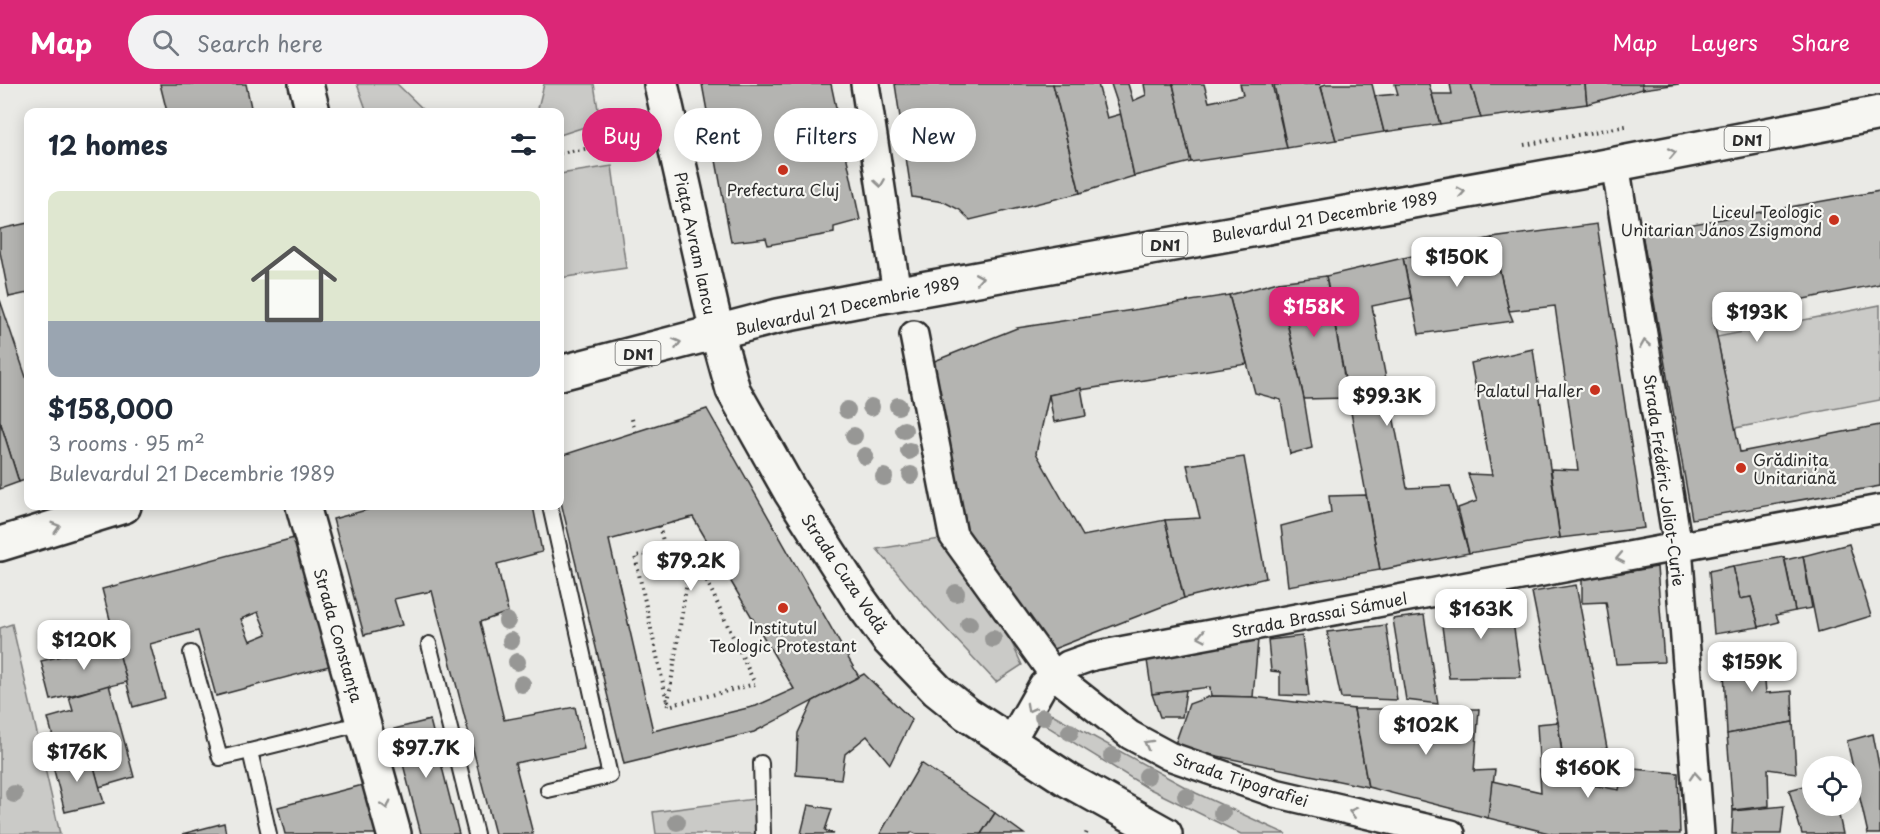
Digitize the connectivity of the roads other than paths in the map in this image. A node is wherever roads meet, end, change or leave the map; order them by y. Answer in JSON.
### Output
{"nodes":[{"id":1,"x":306,"y":84,"type":"edge"},
{"id":2,"x":661,"y":84,"type":"edge"},
{"id":3,"x":865,"y":84,"type":"edge"},
{"id":4,"x":312,"y":108,"type":"edge"},
{"id":5,"x":1880,"y":113,"type":"edge"},
{"id":6,"x":1615,"y":164,"type":"junction"},
{"id":7,"x":897,"y":293,"type":"junction"},
{"id":8,"x":717,"y":332,"type":"junction"},
{"id":9,"x":914,"y":335,"type":"dead end"},
{"id":10,"x":564,"y":372,"type":"edge"},
{"id":11,"x":1880,"y":509,"type":"edge"},
{"id":12,"x":111,"y":510,"type":"edge"},
{"id":13,"x":304,"y":510,"type":"edge"},
{"id":14,"x":551,"y":510,"type":"edge"},
{"id":15,"x":0,"y":544,"type":"edge"},
{"id":16,"x":1678,"y":547,"type":"junction"},
{"id":17,"x":429,"y":644,"type":"dead end"},
{"id":18,"x":191,"y":653,"type":"dead end"},
{"id":19,"x":1054,"y":675,"type":"junction"},
{"id":20,"x":363,"y":723,"type":"junction"},
{"id":21,"x":1010,"y":743,"type":"junction"},
{"id":22,"x":250,"y":751,"type":"junction"},
{"id":23,"x":761,"y":763,"type":"dead end"},
{"id":24,"x":548,"y":790,"type":"dead end"},
{"id":25,"x":269,"y":834,"type":"edge"},
{"id":26,"x":394,"y":834,"type":"edge"},
{"id":27,"x":476,"y":834,"type":"edge"},
{"id":28,"x":764,"y":834,"type":"edge"},
{"id":29,"x":1165,"y":834,"type":"edge"},
{"id":30,"x":1451,"y":834,"type":"edge"},
{"id":31,"x":1700,"y":834,"type":"edge"}],
"edges":[{"from":1,"to":4,"type":"main road"},
{"from":2,"to":8,"type":"main road","name":"Piața Avram Iancu"},
{"from":3,"to":7,"type":"street","one_way":true},
{"from":6,"to":5,"type":"main road","name":"Bulevardul 21 Decembrie 1989","number":"DN1","one_way":true},
{"from":7,"to":6,"type":"main road","name":"Bulevardul 21 Decembrie 1989","number":"DN1","one_way":true},
{"from":16,"to":6,"type":"street","name":"Strada Frédéric Joliot-Curie","one_way":true},
{"from":7,"to":8,"type":"main road","name":"Bulevardul 21 Decembrie 1989","number":"DN1"},
{"from":10,"to":8,"type":"main road","name":"Bulevardul 21 Decembrie 1989","number":"DN1","one_way":true},
{"from":8,"to":21,"type":"main road","name":"Strada Cuza Vodă"},
{"from":9,"to":19,"type":"street"},
{"from":11,"to":16,"type":"street","name":"Strada Brassai Sámuel"},
{"from":15,"to":12,"type":"main road","one_way":true},
{"from":13,"to":20,"type":"main road","name":"Strada Constanța"},
{"from":14,"to":24,"type":"lane"},
{"from":16,"to":19,"type":"street","name":"Strada Brassai Sámuel","one_way":true},
{"from":31,"to":16,"type":"street","name":"Strada Frédéric Joliot-Curie","one_way":true},
{"from":17,"to":27,"type":"lane"},
{"from":18,"to":22,"type":"lane"},
{"from":19,"to":21,"type":"street","name":"Strada Brassai Sámuel","one_way":true},
{"from":30,"to":19,"type":"street","name":"Strada Tipografiei","one_way":true},
{"from":20,"to":22,"type":"lane"},
{"from":20,"to":26,"type":"main road","name":"Strada Constanța","one_way":true},
{"from":21,"to":29,"type":"main road","name":"Strada Cuza Vodă"},
{"from":22,"to":25,"type":"lane"},
{"from":23,"to":28,"type":"lane"}]}
